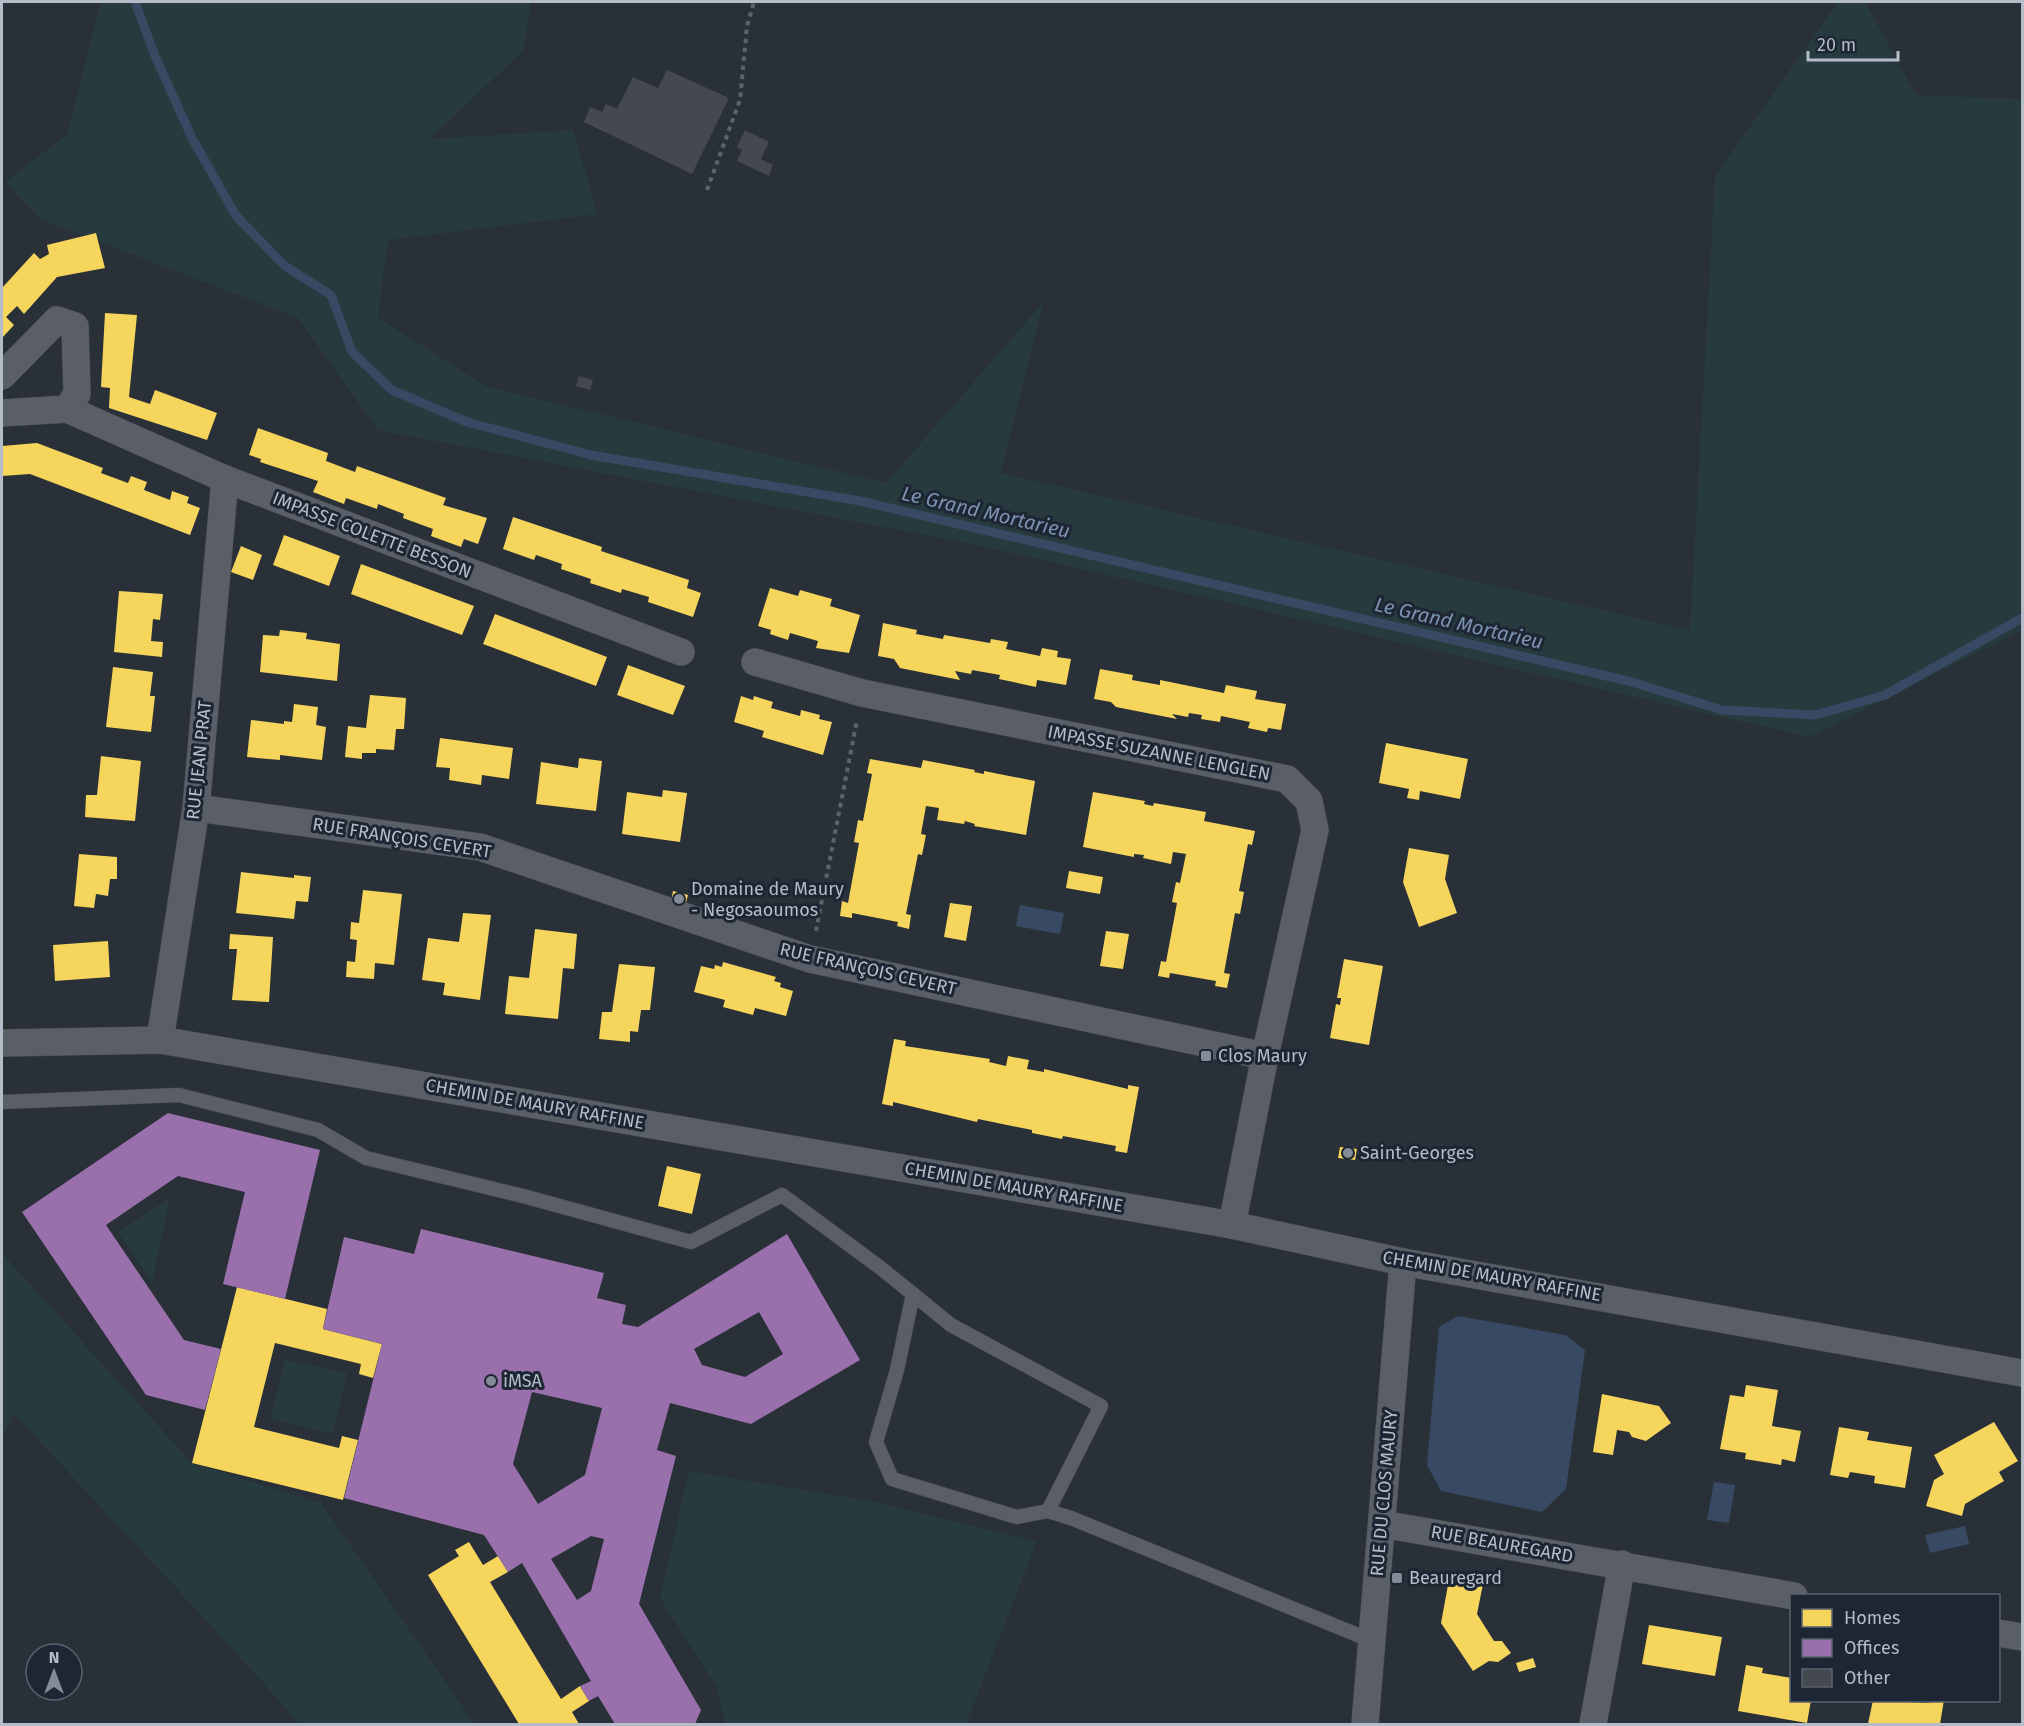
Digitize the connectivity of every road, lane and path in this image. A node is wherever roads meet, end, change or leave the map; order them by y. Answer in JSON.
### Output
{"nodes":[{"id":1,"x":754,"y":2,"type":"edge"},
{"id":2,"x":707,"y":190,"type":"dead end"},
{"id":3,"x":2,"y":376,"type":"edge"},
{"id":4,"x":67,"y":409,"type":"junction"},
{"id":5,"x":2,"y":413,"type":"edge"},
{"id":6,"x":225,"y":479,"type":"junction"},
{"id":7,"x":681,"y":652,"type":"dead end"},
{"id":8,"x":755,"y":662,"type":"dead end"},
{"id":9,"x":862,"y":693,"type":"junction"},
{"id":10,"x":196,"y":808,"type":"junction"},
{"id":11,"x":810,"y":959,"type":"junction"},
{"id":12,"x":160,"y":1040,"type":"junction"},
{"id":13,"x":2,"y":1043,"type":"edge"},
{"id":14,"x":1266,"y":1056,"type":"junction"},
{"id":15,"x":2,"y":1102,"type":"edge"},
{"id":16,"x":1233,"y":1225,"type":"junction"},
{"id":17,"x":1403,"y":1262,"type":"junction"},
{"id":18,"x":913,"y":1294,"type":"junction"},
{"id":19,"x":2022,"y":1373,"type":"edge"},
{"id":20,"x":1048,"y":1510,"type":"junction"},
{"id":21,"x":1382,"y":1524,"type":"junction"},
{"id":22,"x":1622,"y":1564,"type":"junction"},
{"id":23,"x":1790,"y":1595,"type":"edge"},
{"id":24,"x":2000,"y":1633,"type":"edge"},
{"id":25,"x":2022,"y":1637,"type":"edge"},
{"id":26,"x":1370,"y":1640,"type":"junction"},
{"id":27,"x":1365,"y":1725,"type":"edge"},
{"id":28,"x":1593,"y":1725,"type":"edge"}],
"edges":[{"from":1,"to":2,"type":"path"},
{"from":3,"to":4,"type":"street"},
{"from":4,"to":5,"type":"street","name":"IMPASSE COLETTE BESSON"},
{"from":4,"to":6,"type":"street","name":"IMPASSE COLETTE BESSON"},
{"from":6,"to":7,"type":"street","name":"IMPASSE COLETTE BESSON"},
{"from":6,"to":10,"type":"street","name":"RUE JEAN PRAT"},
{"from":8,"to":9,"type":"street","name":"IMPASSE SUZANNE LENGLEN"},
{"from":9,"to":11,"type":"path"},
{"from":9,"to":14,"type":"street","name":"IMPASSE SUZANNE LENGLEN"},
{"from":10,"to":11,"type":"street","name":"RUE FRANÇOIS CEVERT"},
{"from":10,"to":12,"type":"street","name":"RUE JEAN PRAT"},
{"from":11,"to":14,"type":"street","name":"RUE FRANÇOIS CEVERT"},
{"from":12,"to":13,"type":"street","name":"CHEMIN DE MAURY RAFFINE"},
{"from":12,"to":16,"type":"street","name":"CHEMIN DE MAURY RAFFINE"},
{"from":14,"to":16,"type":"street","name":"IMPASSE SUZANNE LENGLEN"},
{"from":15,"to":18,"type":"lane"},
{"from":16,"to":17,"type":"street","name":"CHEMIN DE MAURY RAFFINE"},
{"from":17,"to":19,"type":"street","name":"CHEMIN DE MAURY RAFFINE"},
{"from":17,"to":21,"type":"street","name":"RUE DU CLOS MAURY"},
{"from":18,"to":20,"type":"lane"},
{"from":18,"to":20,"type":"lane"},
{"from":20,"to":26,"type":"lane"},
{"from":21,"to":22,"type":"street","name":"RUE BEAUREGARD"},
{"from":21,"to":26,"type":"street","name":"RUE DU CLOS MAURY"},
{"from":22,"to":23,"type":"street","name":"RUE BEAUREGARD"},
{"from":22,"to":28,"type":"street"},
{"from":24,"to":25,"type":"street"},
{"from":26,"to":27,"type":"street","name":"RUE DU CLOS MAURY"}]}
